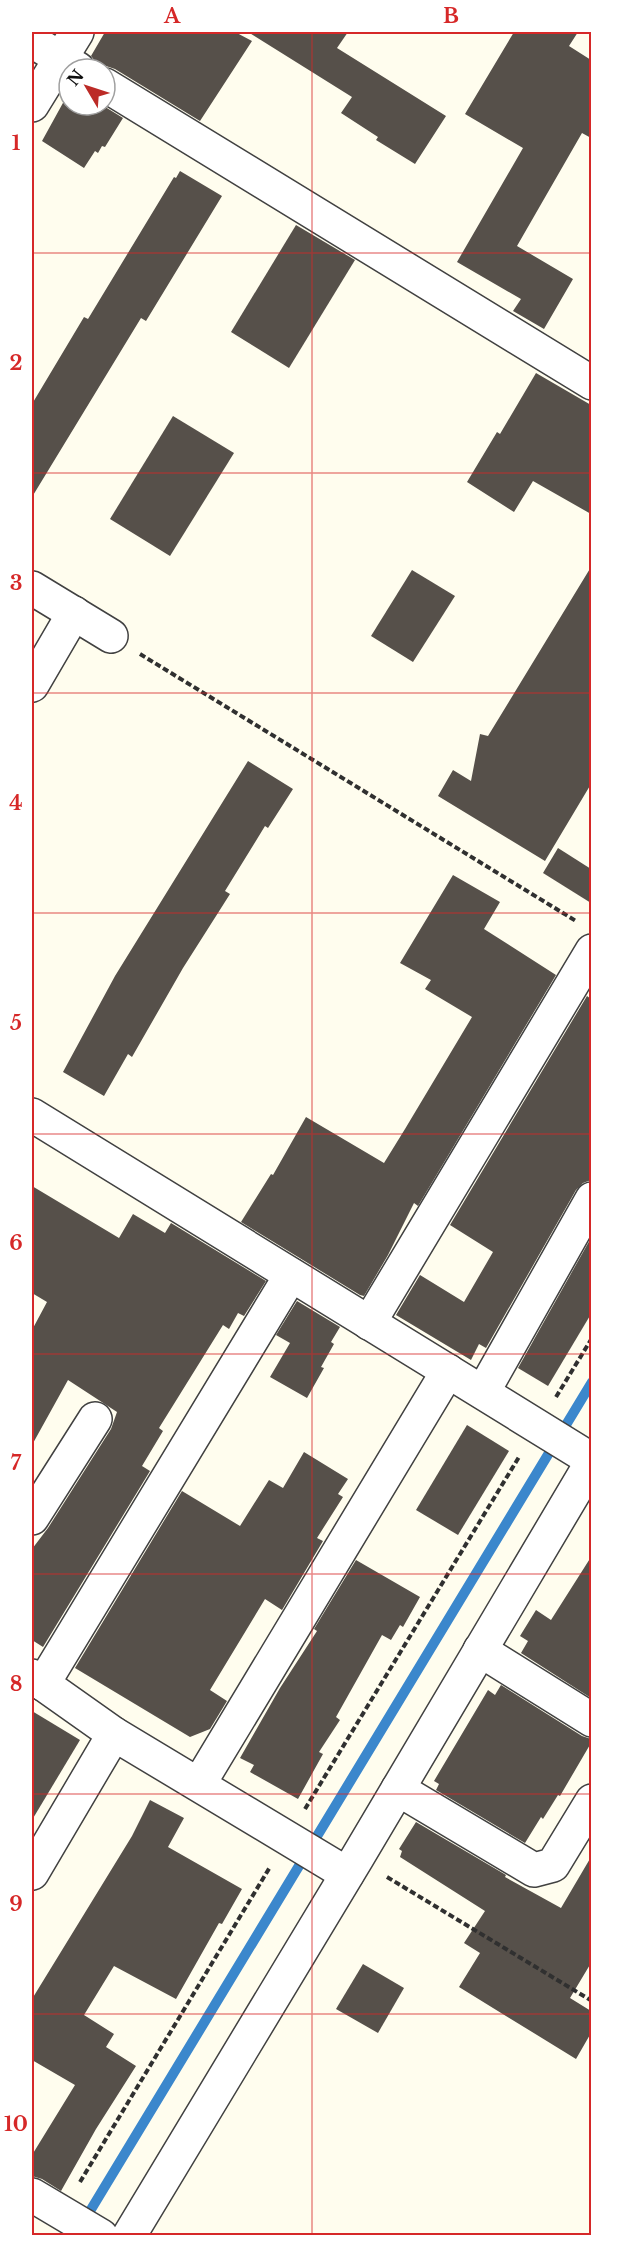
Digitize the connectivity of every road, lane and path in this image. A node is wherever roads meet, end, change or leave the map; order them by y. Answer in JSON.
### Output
{"nodes":[{"id":1,"x":32,"y":41,"type":"edge"},
{"id":2,"x":72,"y":53,"type":"edge"},
{"id":3,"x":117,"y":92,"type":"edge"},
{"id":4,"x":32,"y":105,"type":"edge"},
{"id":5,"x":591,"y":383,"type":"edge"},
{"id":6,"x":32,"y":588,"type":"edge"},
{"id":7,"x":74,"y":614,"type":"junction"},
{"id":8,"x":111,"y":636,"type":"joint"},
{"id":9,"x":32,"y":684,"type":"edge"},
{"id":10,"x":586,"y":937,"type":"edge"},
{"id":11,"x":32,"y":1115,"type":"edge"},
{"id":12,"x":591,"y":1199,"type":"edge"},
{"id":13,"x":291,"y":1275,"type":"junction"},
{"id":14,"x":369,"y":1323,"type":"junction"},
{"id":15,"x":591,"y":1338,"type":"edge"},
{"id":16,"x":448,"y":1371,"type":"junction"},
{"id":17,"x":483,"y":1392,"type":"junction"},
{"id":18,"x":95,"y":1419,"type":"dead end"},
{"id":19,"x":567,"y":1446,"type":"edge"},
{"id":20,"x":32,"y":1518,"type":"edge"},
{"id":21,"x":480,"y":1650,"type":"junction"},
{"id":22,"x":37,"y":1680,"type":"edge"},
{"id":23,"x":591,"y":1720,"type":"edge"},
{"id":24,"x":114,"y":1734,"type":"junction"},
{"id":25,"x":199,"y":1784,"type":"junction"},
{"id":26,"x":398,"y":1789,"type":"junction"},
{"id":27,"x":591,"y":1801,"type":"edge"},
{"id":28,"x":291,"y":1839,"type":"junction"},
{"id":29,"x":344,"y":1864,"type":"junction"},
{"id":30,"x":32,"y":1873,"type":"edge"},
{"id":31,"x":591,"y":2001,"type":"edge"},
{"id":32,"x":32,"y":2195,"type":"edge"},
{"id":33,"x":64,"y":2213,"type":"junction"},
{"id":34,"x":100,"y":2235,"type":"edge"},
{"id":35,"x":129,"y":2235,"type":"edge"}],
"edges":[{"from":1,"to":2,"type":"street"},
{"from":2,"to":4,"type":"street"},
{"from":3,"to":5,"type":"street"},
{"from":6,"to":7,"type":"street"},
{"from":7,"to":8,"type":"street"},
{"from":7,"to":9,"type":"street"},
{"from":8,"to":10,"type":"path"},
{"from":10,"to":14,"type":"street"},
{"from":11,"to":13,"type":"street"},
{"from":12,"to":17,"type":"street"},
{"from":13,"to":14,"type":"street"},
{"from":13,"to":22,"type":"street"},
{"from":14,"to":16,"type":"street"},
{"from":15,"to":19,"type":"path"},
{"from":16,"to":17,"type":"street"},
{"from":16,"to":25,"type":"street"},
{"from":17,"to":19,"type":"street"},
{"from":18,"to":20,"type":"street"},
{"from":19,"to":21,"type":"street"},
{"from":19,"to":28,"type":"path"},
{"from":21,"to":23,"type":"street"},
{"from":21,"to":26,"type":"street"},
{"from":22,"to":24,"type":"street"},
{"from":24,"to":25,"type":"street"},
{"from":24,"to":30,"type":"street"},
{"from":25,"to":28,"type":"street"},
{"from":26,"to":27,"type":"street"},
{"from":26,"to":29,"type":"street"},
{"from":28,"to":29,"type":"street"},
{"from":28,"to":33,"type":"path"},
{"from":29,"to":31,"type":"path"},
{"from":29,"to":35,"type":"street"},
{"from":32,"to":33,"type":"street"},
{"from":33,"to":34,"type":"street"}]}
